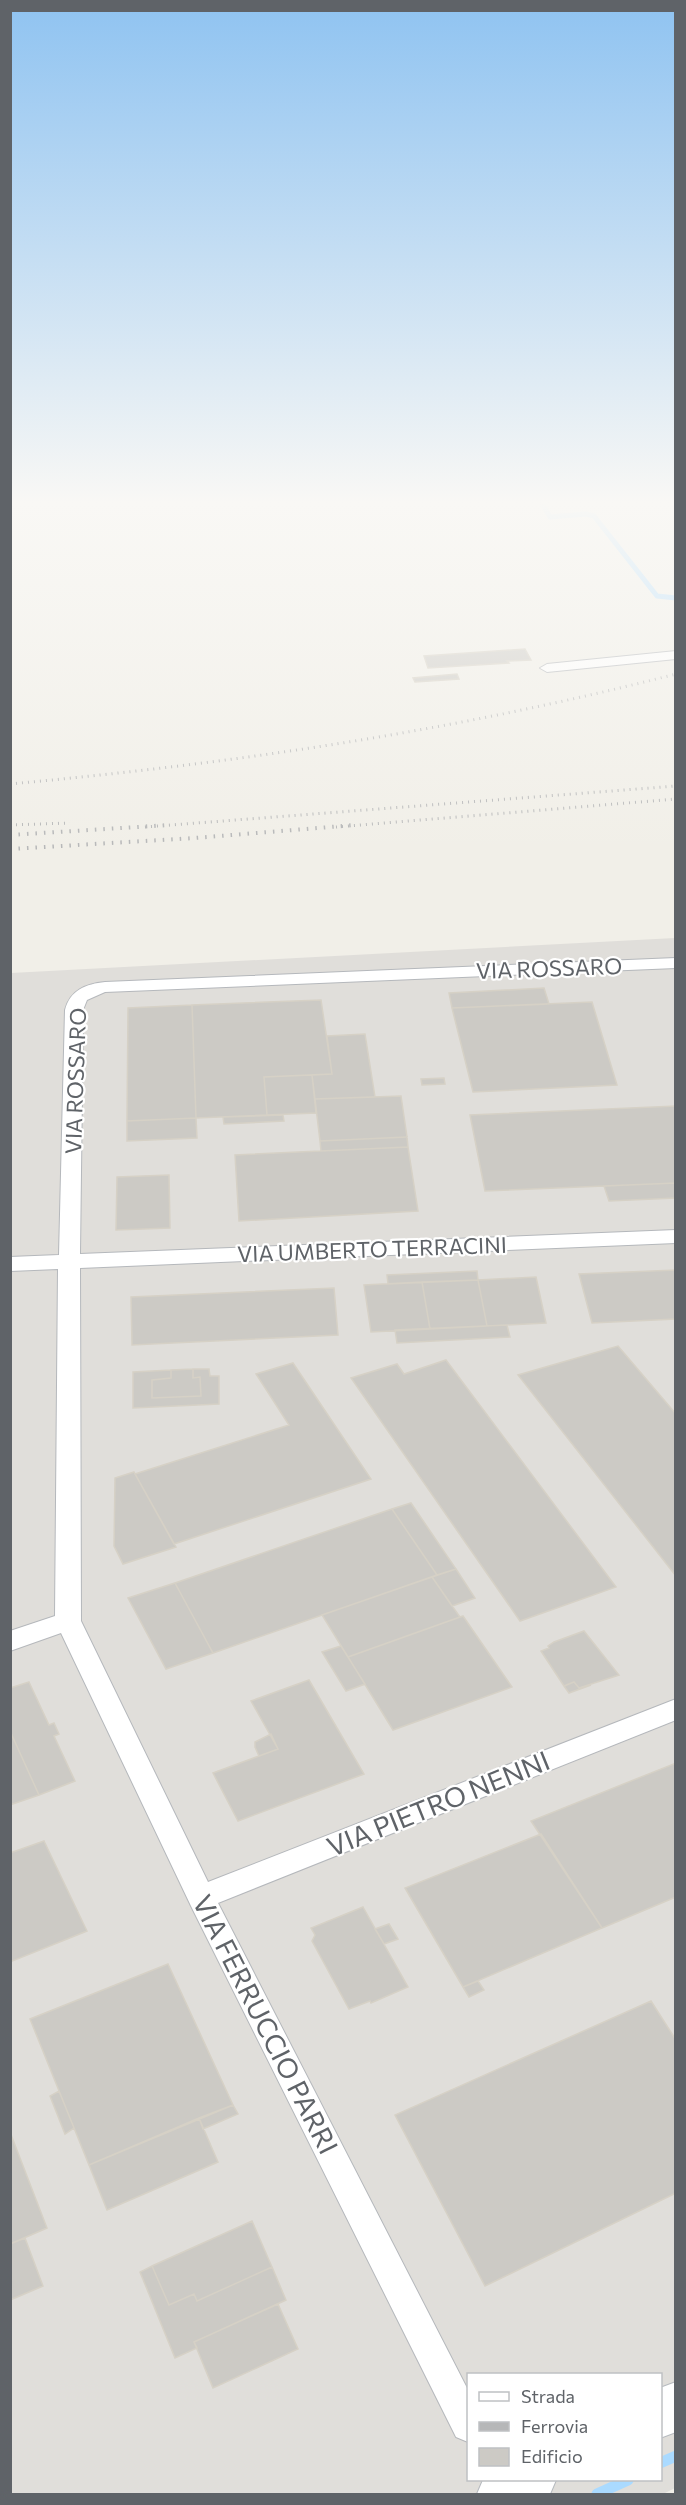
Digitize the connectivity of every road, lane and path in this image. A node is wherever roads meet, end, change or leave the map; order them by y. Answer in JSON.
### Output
{"nodes":[{"id":1,"x":675,"y":655,"type":"edge"},
{"id":2,"x":547,"y":669,"type":"dead end"},
{"id":3,"x":675,"y":963,"type":"edge"},
{"id":4,"x":675,"y":1236,"type":"edge"},
{"id":5,"x":69,"y":1262,"type":"junction"},
{"id":6,"x":10,"y":1264,"type":"edge"},
{"id":7,"x":68,"y":1621,"type":"junction"},
{"id":8,"x":10,"y":1641,"type":"edge"},
{"id":9,"x":675,"y":1709,"type":"edge"},
{"id":10,"x":201,"y":1897,"type":"junction"},
{"id":11,"x":467,"y":2423,"type":"edge"},
{"id":12,"x":529,"y":2481,"type":"edge"},
{"id":13,"x":502,"y":2494,"type":"edge"}],
"edges":[{"from":1,"to":2,"type":"street"},
{"from":3,"to":5,"type":"street","name":"VIA ROSSARO"},
{"from":4,"to":5,"type":"street","name":"VIA UMBERTO TERRACINI"},
{"from":5,"to":6,"type":"street","name":"VIA UMBERTO TERRACINI"},
{"from":5,"to":7,"type":"street","name":"VIA ROSSARO"},
{"from":7,"to":8,"type":"street"},
{"from":7,"to":10,"type":"street","name":"VIA FERRUCCIO PARRI"},
{"from":9,"to":10,"type":"street","name":"VIA PIETRO NENNI"},
{"from":10,"to":11,"type":"street","name":"VIA FERRUCCIO PARRI"},
{"from":12,"to":13,"type":"main road"}]}
